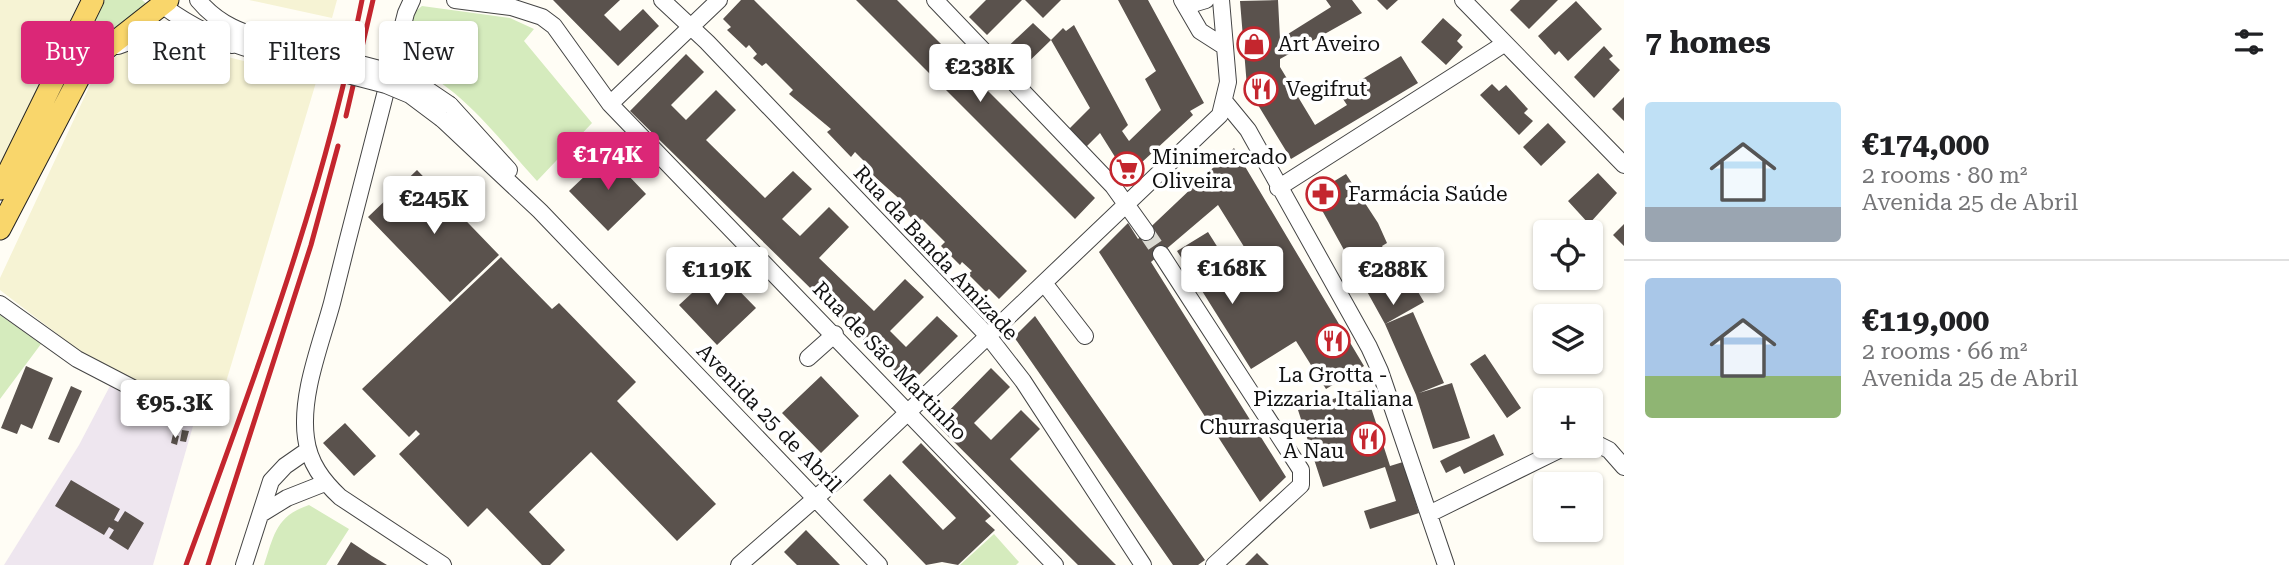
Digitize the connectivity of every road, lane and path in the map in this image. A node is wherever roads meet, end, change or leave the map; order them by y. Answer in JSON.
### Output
{"nodes":[{"id":1,"x":93,"y":0,"type":"edge"},
{"id":2,"x":198,"y":0,"type":"edge"},
{"id":3,"x":412,"y":0,"type":"edge"},
{"id":4,"x":456,"y":0,"type":"edge"},
{"id":5,"x":662,"y":0,"type":"edge"},
{"id":6,"x":719,"y":0,"type":"edge"},
{"id":7,"x":935,"y":0,"type":"edge"},
{"id":8,"x":1206,"y":0,"type":"edge"},
{"id":9,"x":1221,"y":0,"type":"edge"},
{"id":10,"x":1462,"y":0,"type":"edge"},
{"id":11,"x":481,"y":1,"type":"edge"},
{"id":12,"x":162,"y":2,"type":"edge"},
{"id":13,"x":1184,"y":3,"type":"edge"},
{"id":14,"x":691,"y":27,"type":"junction"},
{"id":15,"x":244,"y":35,"type":"edge"},
{"id":16,"x":114,"y":42,"type":"edge"},
{"id":17,"x":1504,"y":44,"type":"junction"},
{"id":18,"x":232,"y":45,"type":"junction"},
{"id":19,"x":244,"y":46,"type":"edge"},
{"id":20,"x":114,"y":47,"type":"edge"},
{"id":21,"x":1225,"y":47,"type":"junction"},
{"id":22,"x":365,"y":78,"type":"edge"},
{"id":23,"x":76,"y":84,"type":"edge"},
{"id":24,"x":1225,"y":102,"type":"junction"},
{"id":25,"x":610,"y":104,"type":"junction"},
{"id":26,"x":1624,"y":165,"type":"edge"},
{"id":27,"x":1278,"y":188,"type":"junction"},
{"id":28,"x":0,"y":189,"type":"edge"},
{"id":29,"x":1128,"y":203,"type":"junction"},
{"id":30,"x":0,"y":229,"type":"edge"},
{"id":31,"x":1146,"y":232,"type":"tunnel mouth"},
{"id":32,"x":1161,"y":254,"type":"tunnel mouth"},
{"id":33,"x":1044,"y":283,"type":"junction"},
{"id":34,"x":0,"y":304,"type":"edge"},
{"id":35,"x":835,"y":334,"type":"junction"},
{"id":36,"x":988,"y":336,"type":"junction"},
{"id":37,"x":1085,"y":336,"type":"dead end"},
{"id":38,"x":808,"y":358,"type":"dead end"},
{"id":39,"x":910,"y":411,"type":"junction"},
{"id":40,"x":181,"y":413,"type":"dead end"},
{"id":41,"x":1603,"y":447,"type":"edge"},
{"id":42,"x":308,"y":450,"type":"junction"},
{"id":43,"x":1543,"y":458,"type":"edge"},
{"id":44,"x":1624,"y":467,"type":"edge"},
{"id":45,"x":325,"y":483,"type":"junction"},
{"id":46,"x":817,"y":497,"type":"junction"},
{"id":47,"x":261,"y":514,"type":"junction"},
{"id":48,"x":1429,"y":514,"type":"junction"},
{"id":49,"x":744,"y":563,"type":"edge"},
{"id":50,"x":244,"y":565,"type":"edge"},
{"id":51,"x":443,"y":565,"type":"edge"},
{"id":52,"x":879,"y":565,"type":"edge"},
{"id":53,"x":1055,"y":565,"type":"edge"},
{"id":54,"x":1143,"y":565,"type":"edge"},
{"id":55,"x":1214,"y":565,"type":"edge"},
{"id":56,"x":1446,"y":565,"type":"edge"}],
"edges":[{"from":1,"to":28,"type":"main road"},
{"from":2,"to":15,"type":"street","name":"Avenida 25 de Abril"},
{"from":3,"to":42,"type":"street"},
{"from":4,"to":11,"type":"street","name":"Rua de São Martinho"},
{"from":5,"to":14,"type":"street","name":"Rua da Banda Amizade"},
{"from":6,"to":14,"type":"street"},
{"from":7,"to":29,"type":"street"},
{"from":8,"to":13,"type":"street"},
{"from":9,"to":21,"type":"street"},
{"from":10,"to":17,"type":"street"},
{"from":11,"to":25,"type":"street","name":"Rua de São Martinho"},
{"from":12,"to":16,"type":"main road"},
{"from":12,"to":18,"type":"street","name":"Avenida 25 de Abril"},
{"from":13,"to":21,"type":"street"},
{"from":14,"to":25,"type":"street"},
{"from":14,"to":36,"type":"street","name":"Rua da Banda Amizade"},
{"from":17,"to":26,"type":"street"},
{"from":17,"to":27,"type":"street"},
{"from":18,"to":19,"type":"street","name":"Avenida 25 de Abril"},
{"from":18,"to":20,"type":"street"},
{"from":21,"to":24,"type":"street"},
{"from":22,"to":46,"type":"street","name":"Avenida 25 de Abril","bridge":true},
{"from":23,"to":30,"type":"main road"},
{"from":24,"to":27,"type":"street"},
{"from":24,"to":29,"type":"street"},
{"from":25,"to":35,"type":"street","name":"Rua de São Martinho"},
{"from":27,"to":48,"type":"street"},
{"from":29,"to":31,"type":"street"},
{"from":29,"to":33,"type":"street"},
{"from":32,"to":55,"type":"street"},
{"from":33,"to":36,"type":"street"},
{"from":33,"to":37,"type":"street"},
{"from":34,"to":40,"type":"street"},
{"from":35,"to":38,"type":"street"},
{"from":35,"to":39,"type":"street","name":"Rua de São Martinho"},
{"from":36,"to":39,"type":"street"},
{"from":36,"to":54,"type":"street","name":"Rua da Banda Amizade"},
{"from":39,"to":46,"type":"street"},
{"from":39,"to":53,"type":"street","name":"Rua de São Martinho"},
{"from":41,"to":44,"type":"street"},
{"from":42,"to":45,"type":"street"},
{"from":42,"to":47,"type":"street"},
{"from":43,"to":48,"type":"street"},
{"from":45,"to":47,"type":"street"},
{"from":45,"to":51,"type":"street"},
{"from":46,"to":49,"type":"street"},
{"from":46,"to":52,"type":"street","name":"Avenida 25 de Abril"},
{"from":47,"to":50,"type":"street"},
{"from":48,"to":56,"type":"street"}]}
